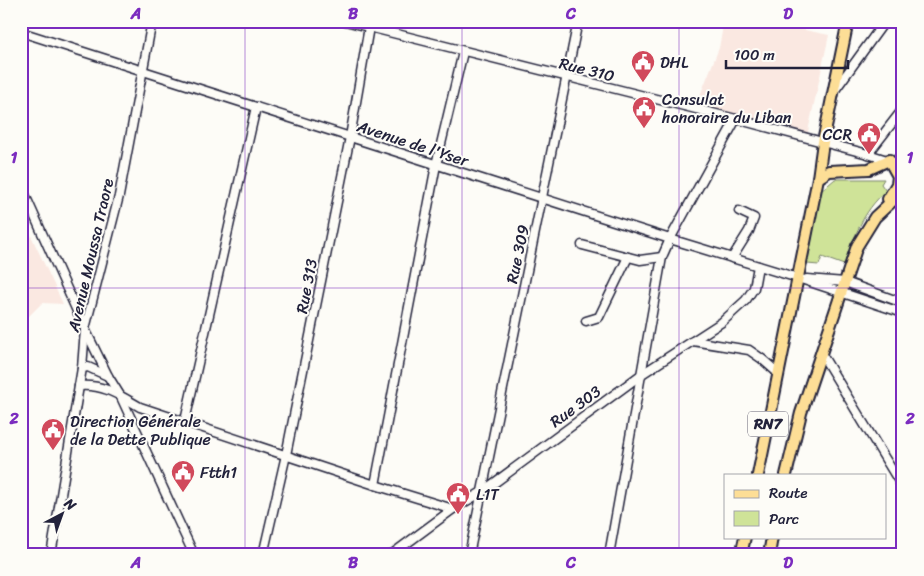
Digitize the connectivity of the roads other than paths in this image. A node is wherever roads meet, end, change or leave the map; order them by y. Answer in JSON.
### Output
{"nodes":[{"id":1,"x":152,"y":21,"type":"edge"},
{"id":2,"x":345,"y":21,"type":"edge"},
{"id":3,"x":578,"y":21,"type":"edge"},
{"id":4,"x":848,"y":21,"type":"edge"},
{"id":5,"x":886,"y":21,"type":"edge"},
{"id":6,"x":370,"y":24,"type":"edge"},
{"id":7,"x":21,"y":32,"type":"edge"},
{"id":8,"x":463,"y":52,"type":"junction"},
{"id":9,"x":142,"y":70,"type":"junction"},
{"id":10,"x":566,"y":78,"type":"junction"},
{"id":11,"x":834,"y":91,"type":"junction"},
{"id":12,"x":256,"y":107,"type":"junction"},
{"id":13,"x":903,"y":109,"type":"edge"},
{"id":14,"x":736,"y":120,"type":"junction"},
{"id":15,"x":350,"y":137,"type":"junction"},
{"id":16,"x":823,"y":142,"type":"junction"},
{"id":17,"x":868,"y":154,"type":"junction"},
{"id":18,"x":889,"y":160,"type":"junction"},
{"id":19,"x":436,"y":164,"type":"junction"},
{"id":20,"x":903,"y":165,"type":"edge"},
{"id":21,"x":818,"y":178,"type":"junction"},
{"id":22,"x":21,"y":186,"type":"edge"},
{"id":23,"x":903,"y":191,"type":"edge"},
{"id":24,"x":542,"y":199,"type":"junction"},
{"id":25,"x":882,"y":209,"type":"junction"},
{"id":26,"x":740,"y":211,"type":"dead end"},
{"id":27,"x":670,"y":239,"type":"junction"},
{"id":28,"x":582,"y":245,"type":"dead end"},
{"id":29,"x":628,"y":257,"type":"junction"},
{"id":30,"x":662,"y":257,"type":"junction"},
{"id":31,"x":732,"y":258,"type":"junction"},
{"id":32,"x":758,"y":266,"type":"junction"},
{"id":33,"x":798,"y":278,"type":"junction"},
{"id":34,"x":846,"y":282,"type":"junction"},
{"id":35,"x":841,"y":294,"type":"junction"},
{"id":36,"x":903,"y":303,"type":"edge"},
{"id":37,"x":903,"y":313,"type":"edge"},
{"id":38,"x":586,"y":320,"type":"dead end"},
{"id":39,"x":85,"y":329,"type":"junction"},
{"id":40,"x":693,"y":341,"type":"junction"},
{"id":41,"x":821,"y":353,"type":"junction"},
{"id":42,"x":82,"y":368,"type":"junction"},
{"id":43,"x":778,"y":373,"type":"junction"},
{"id":44,"x":642,"y":374,"type":"junction"},
{"id":45,"x":108,"y":376,"type":"junction"},
{"id":46,"x":79,"y":386,"type":"junction"},
{"id":47,"x":121,"y":397,"type":"junction"},
{"id":48,"x":185,"y":421,"type":"junction"},
{"id":49,"x":286,"y":455,"type":"junction"},
{"id":50,"x":758,"y":474,"type":"edge"},
{"id":51,"x":786,"y":474,"type":"edge"},
{"id":52,"x":375,"y":485,"type":"junction"},
{"id":53,"x":902,"y":486,"type":"edge"},
{"id":54,"x":482,"y":492,"type":"junction"},
{"id":55,"x":453,"y":509,"type":"junction"},
{"id":56,"x":745,"y":538,"type":"edge"},
{"id":57,"x":772,"y":538,"type":"edge"},
{"id":58,"x":52,"y":554,"type":"edge"},
{"id":59,"x":194,"y":555,"type":"edge"},
{"id":60,"x":263,"y":555,"type":"edge"},
{"id":61,"x":391,"y":555,"type":"edge"},
{"id":62,"x":469,"y":555,"type":"edge"},
{"id":63,"x":609,"y":555,"type":"edge"},
{"id":64,"x":741,"y":555,"type":"edge"},
{"id":65,"x":769,"y":555,"type":"edge"}],
"edges":[{"from":1,"to":9,"type":"street","name":"Avenue Moussa Traore"},
{"from":2,"to":6,"type":"street","name":"Rue 310"},
{"from":3,"to":10,"type":"street","name":"Rue 309"},
{"from":4,"to":11,"type":"main road","number":"RN7"},
{"from":5,"to":11,"type":"street"},
{"from":6,"to":8,"type":"street","name":"Rue 310"},
{"from":6,"to":15,"type":"street","name":"Rue 313"},
{"from":7,"to":9,"type":"street","name":"Avenue de l'Yser"},
{"from":8,"to":10,"type":"street","name":"Rue 310"},
{"from":8,"to":19,"type":"street"},
{"from":9,"to":12,"type":"street","name":"Avenue de l'Yser"},
{"from":9,"to":39,"type":"street","name":"Avenue Moussa Traore"},
{"from":10,"to":14,"type":"street","name":"Rue 310"},
{"from":10,"to":24,"type":"street","name":"Rue 309"},
{"from":11,"to":16,"type":"main road","number":"RN7"},
{"from":12,"to":15,"type":"street","name":"Avenue de l'Yser"},
{"from":12,"to":48,"type":"street"},
{"from":13,"to":17,"type":"street"},
{"from":14,"to":16,"type":"street","name":"Rue 310"},
{"from":14,"to":27,"type":"street"},
{"from":15,"to":19,"type":"street","name":"Avenue de l'Yser"},
{"from":15,"to":49,"type":"street","name":"Rue 313"},
{"from":16,"to":17,"type":"street","name":"Rue 310"},
{"from":16,"to":21,"type":"main road","number":"RN7"},
{"from":17,"to":18,"type":"street","name":"Rue 310"},
{"from":18,"to":20,"type":"street","name":"Rue 310"},
{"from":18,"to":21,"type":"main road"},
{"from":18,"to":25,"type":"main road"},
{"from":19,"to":24,"type":"street","name":"Avenue de l'Yser"},
{"from":19,"to":52,"type":"street"},
{"from":21,"to":33,"type":"main road","number":"RN7"},
{"from":22,"to":39,"type":"street"},
{"from":23,"to":25,"type":"main road"},
{"from":24,"to":27,"type":"street","name":"Avenue de l'Yser"},
{"from":24,"to":54,"type":"street","name":"Rue 309"},
{"from":25,"to":34,"type":"main road"},
{"from":26,"to":31,"type":"street"},
{"from":27,"to":30,"type":"street"},
{"from":27,"to":31,"type":"street","name":"Avenue de l'Yser"},
{"from":28,"to":29,"type":"street"},
{"from":29,"to":30,"type":"street"},
{"from":29,"to":38,"type":"street"},
{"from":30,"to":44,"type":"street"},
{"from":31,"to":32,"type":"street","name":"Avenue de l'Yser"},
{"from":32,"to":33,"type":"street","name":"Avenue de l'Yser"},
{"from":32,"to":40,"type":"street","name":"Rue 303"},
{"from":33,"to":34,"type":"street"},
{"from":33,"to":35,"type":"street"},
{"from":33,"to":43,"type":"main road","number":"RN7"},
{"from":34,"to":35,"type":"main road"},
{"from":34,"to":36,"type":"street"},
{"from":35,"to":37,"type":"street"},
{"from":35,"to":41,"type":"main road"},
{"from":39,"to":42,"type":"street","name":"Avenue Moussa Traore"},
{"from":39,"to":45,"type":"street"},
{"from":40,"to":43,"type":"street"},
{"from":40,"to":44,"type":"street","name":"Rue 303"},
{"from":41,"to":51,"type":"main road"},
{"from":41,"to":53,"type":"street"},
{"from":42,"to":45,"type":"street"},
{"from":42,"to":46,"type":"street","name":"Avenue Moussa Traore"},
{"from":43,"to":50,"type":"main road","number":"RN7"},
{"from":44,"to":54,"type":"street","name":"Rue 303"},
{"from":44,"to":63,"type":"street"},
{"from":45,"to":47,"type":"street"},
{"from":46,"to":47,"type":"street"},
{"from":46,"to":58,"type":"street","name":"Avenue Moussa Traore"},
{"from":47,"to":48,"type":"street"},
{"from":47,"to":59,"type":"street"},
{"from":48,"to":49,"type":"street"},
{"from":49,"to":52,"type":"street"},
{"from":49,"to":60,"type":"street","name":"Rue 313"},
{"from":52,"to":55,"type":"street"},
{"from":54,"to":55,"type":"street","name":"Rue 303"},
{"from":54,"to":62,"type":"street","name":"Rue 309"},
{"from":55,"to":61,"type":"street","name":"Rue 303"},
{"from":56,"to":64,"type":"main road"},
{"from":57,"to":65,"type":"main road"}]}
